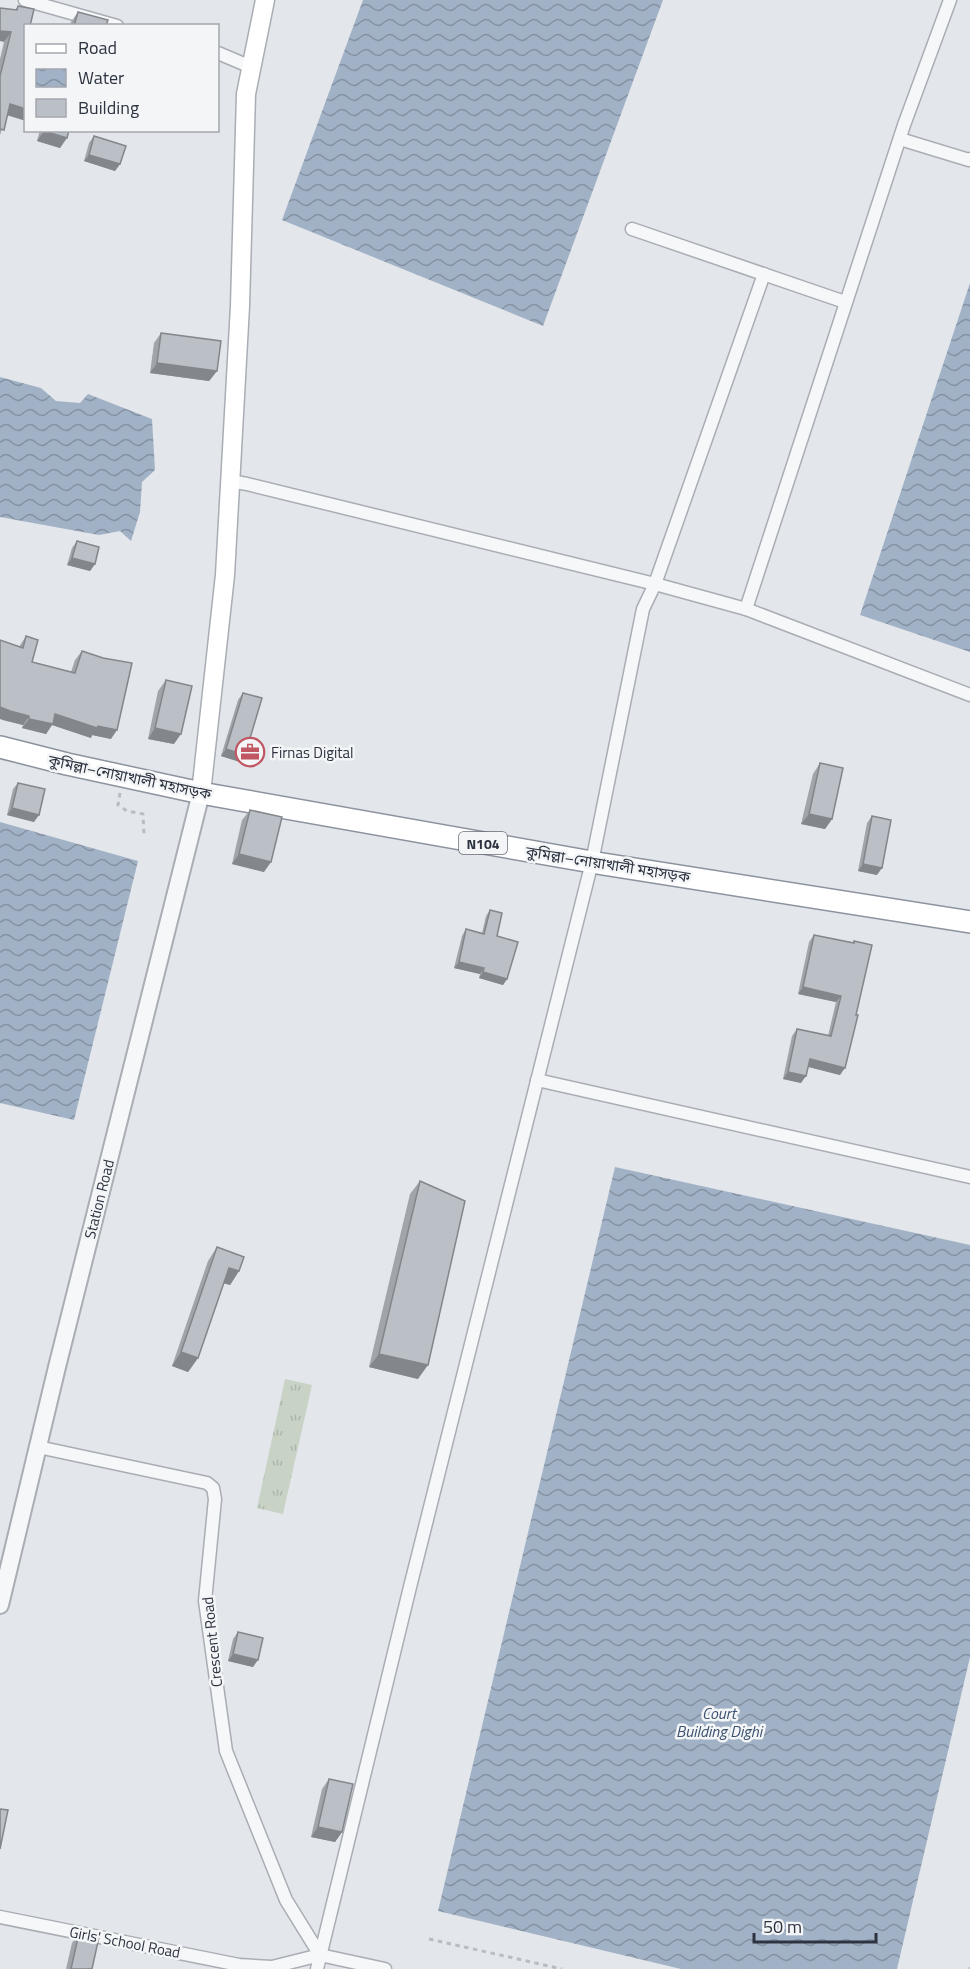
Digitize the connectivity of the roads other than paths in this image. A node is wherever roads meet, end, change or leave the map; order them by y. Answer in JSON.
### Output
{"nodes":[{"id":1,"x":25,"y":0,"type":"edge"},
{"id":2,"x":265,"y":0,"type":"edge"},
{"id":3,"x":950,"y":0,"type":"edge"},
{"id":4,"x":110,"y":24,"type":"edge"},
{"id":5,"x":219,"y":53,"type":"edge"},
{"id":6,"x":251,"y":67,"type":"junction"},
{"id":7,"x":900,"y":139,"type":"junction"},
{"id":8,"x":970,"y":159,"type":"edge"},
{"id":9,"x":632,"y":229,"type":"dead end"},
{"id":10,"x":763,"y":274,"type":"junction"},
{"id":11,"x":845,"y":302,"type":"junction"},
{"id":12,"x":230,"y":481,"type":"junction"},
{"id":13,"x":655,"y":584,"type":"junction"},
{"id":14,"x":746,"y":609,"type":"junction"},
{"id":15,"x":970,"y":695,"type":"edge"},
{"id":16,"x":0,"y":747,"type":"edge"},
{"id":17,"x":201,"y":793,"type":"junction"},
{"id":18,"x":592,"y":862,"type":"junction"},
{"id":19,"x":970,"y":922,"type":"edge"},
{"id":20,"x":537,"y":1080,"type":"junction"},
{"id":21,"x":970,"y":1177,"type":"edge"},
{"id":22,"x":38,"y":1447,"type":"junction"},
{"id":23,"x":0,"y":1605,"type":"edge"},
{"id":24,"x":0,"y":1917,"type":"edge"},
{"id":25,"x":320,"y":1955,"type":"junction"},
{"id":26,"x":317,"y":1969,"type":"edge"},
{"id":27,"x":385,"y":1969,"type":"edge"}],
"edges":[{"from":1,"to":4,"type":"street"},
{"from":2,"to":6,"type":"main road"},
{"from":3,"to":7,"type":"street"},
{"from":5,"to":6,"type":"street"},
{"from":6,"to":12,"type":"main road"},
{"from":7,"to":8,"type":"street"},
{"from":7,"to":11,"type":"street"},
{"from":9,"to":10,"type":"street"},
{"from":10,"to":11,"type":"street"},
{"from":10,"to":13,"type":"street"},
{"from":11,"to":14,"type":"street"},
{"from":12,"to":13,"type":"street"},
{"from":12,"to":17,"type":"main road"},
{"from":13,"to":14,"type":"street"},
{"from":13,"to":18,"type":"street"},
{"from":14,"to":15,"type":"street"},
{"from":16,"to":17,"type":"highway","name":"কুমিল্লা–নোয়াখালী মহাসড়ক","number":"N104"},
{"from":17,"to":18,"type":"highway","name":"কুমিল্লা–নোয়াখালী মহাসড়ক","number":"N104"},
{"from":17,"to":22,"type":"street","name":"Station Road"},
{"from":18,"to":19,"type":"highway","name":"কুমিল্লা–নোয়াখালী মহাসড়ক","number":"N104"},
{"from":18,"to":20,"type":"street"},
{"from":20,"to":21,"type":"street"},
{"from":20,"to":25,"type":"street"},
{"from":22,"to":23,"type":"street","name":"Station Road"},
{"from":22,"to":25,"type":"street","name":"Crescent Road"},
{"from":24,"to":25,"type":"street","name":"Girls' School Road"},
{"from":25,"to":26,"type":"street"},
{"from":25,"to":27,"type":"street"}]}
